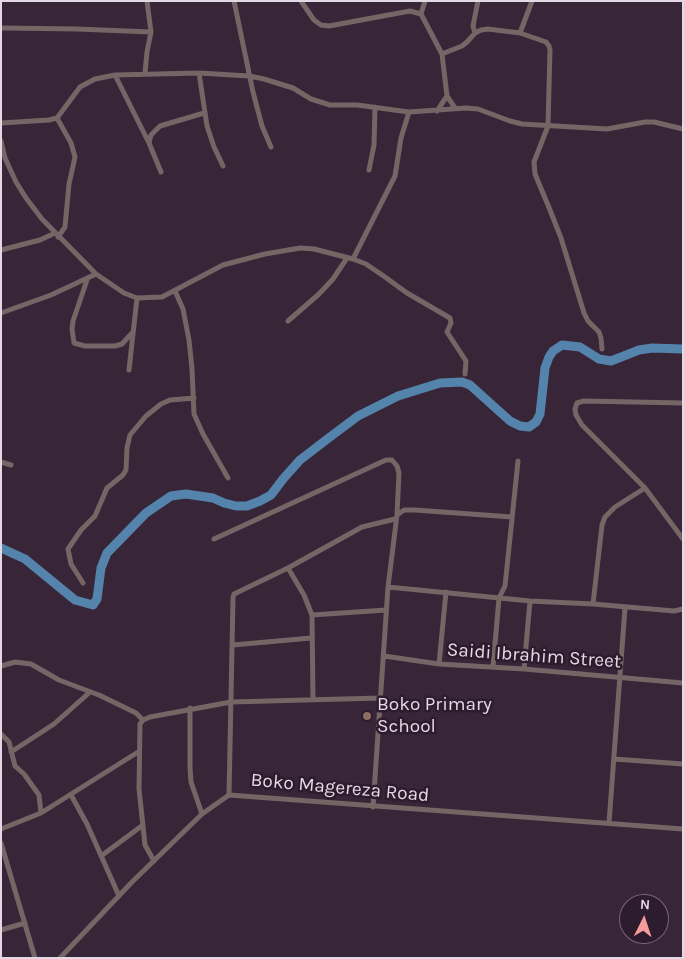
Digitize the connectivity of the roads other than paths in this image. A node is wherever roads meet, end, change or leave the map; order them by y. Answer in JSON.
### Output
{"nodes":[{"id":1,"x":147,"y":1,"type":"edge"},
{"id":2,"x":234,"y":1,"type":"edge"},
{"id":3,"x":301,"y":1,"type":"edge"},
{"id":4,"x":425,"y":1,"type":"edge"},
{"id":5,"x":478,"y":1,"type":"edge"},
{"id":6,"x":532,"y":1,"type":"edge"},
{"id":7,"x":421,"y":14,"type":"junction"},
{"id":8,"x":1,"y":28,"type":"edge"},
{"id":9,"x":151,"y":32,"type":"junction"},
{"id":10,"x":475,"y":32,"type":"junction"},
{"id":11,"x":520,"y":33,"type":"junction"},
{"id":12,"x":442,"y":54,"type":"junction"},
{"id":13,"x":145,"y":73,"type":"junction"},
{"id":14,"x":199,"y":73,"type":"junction"},
{"id":15,"x":115,"y":75,"type":"junction"},
{"id":16,"x":249,"y":76,"type":"junction"},
{"id":17,"x":447,"y":96,"type":"junction"},
{"id":18,"x":375,"y":107,"type":"junction"},
{"id":19,"x":455,"y":108,"type":"junction"},
{"id":20,"x":437,"y":111,"type":"junction"},
{"id":21,"x":409,"y":112,"type":"junction"},
{"id":22,"x":204,"y":113,"type":"junction"},
{"id":23,"x":57,"y":118,"type":"junction"},
{"id":24,"x":1,"y":123,"type":"edge"},
{"id":25,"x":548,"y":126,"type":"junction"},
{"id":26,"x":683,"y":129,"type":"edge"},
{"id":27,"x":1,"y":141,"type":"edge"},
{"id":28,"x":149,"y":143,"type":"junction"},
{"id":29,"x":271,"y":147,"type":"dead end"},
{"id":30,"x":223,"y":166,"type":"dead end"},
{"id":31,"x":369,"y":170,"type":"dead end"},
{"id":32,"x":161,"y":172,"type":"dead end"},
{"id":33,"x":56,"y":235,"type":"junction"},
{"id":34,"x":1,"y":250,"type":"edge"},
{"id":35,"x":347,"y":258,"type":"junction"},
{"id":36,"x":353,"y":259,"type":"junction"},
{"id":37,"x":96,"y":274,"type":"junction"},
{"id":38,"x":87,"y":280,"type":"junction"},
{"id":39,"x":175,"y":291,"type":"junction"},
{"id":40,"x":137,"y":298,"type":"junction"},
{"id":41,"x":1,"y":313,"type":"edge"},
{"id":42,"x":288,"y":320,"type":"dead end"},
{"id":43,"x":133,"y":332,"type":"junction"},
{"id":44,"x":602,"y":349,"type":"dead end"},
{"id":45,"x":129,"y":370,"type":"dead end"},
{"id":46,"x":465,"y":374,"type":"dead end"},
{"id":47,"x":194,"y":398,"type":"junction"},
{"id":48,"x":683,"y":403,"type":"edge"},
{"id":49,"x":518,"y":461,"type":"dead end"},
{"id":50,"x":1,"y":462,"type":"edge"},
{"id":51,"x":11,"y":465,"type":"dead end"},
{"id":52,"x":228,"y":478,"type":"dead end"},
{"id":53,"x":645,"y":488,"type":"junction"},
{"id":54,"x":396,"y":517,"type":"junction"},
{"id":55,"x":512,"y":517,"type":"junction"},
{"id":56,"x":388,"y":522,"type":"junction"},
{"id":57,"x":394,"y":526,"type":"junction"},
{"id":58,"x":214,"y":539,"type":"dead end"},
{"id":59,"x":683,"y":539,"type":"edge"},
{"id":60,"x":288,"y":568,"type":"junction"},
{"id":61,"x":83,"y":583,"type":"dead end"},
{"id":62,"x":388,"y":587,"type":"junction"},
{"id":63,"x":446,"y":592,"type":"junction"},
{"id":64,"x":499,"y":598,"type":"junction"},
{"id":65,"x":530,"y":601,"type":"junction"},
{"id":66,"x":593,"y":604,"type":"junction"},
{"id":67,"x":626,"y":608,"type":"junction"},
{"id":68,"x":683,"y":609,"type":"edge"},
{"id":69,"x":386,"y":610,"type":"junction"},
{"id":70,"x":312,"y":615,"type":"junction"},
{"id":71,"x":311,"y":638,"type":"junction"},
{"id":72,"x":233,"y":645,"type":"junction"},
{"id":73,"x":384,"y":656,"type":"junction"},
{"id":74,"x":439,"y":664,"type":"junction"},
{"id":75,"x":1,"y":666,"type":"edge"},
{"id":76,"x":493,"y":667,"type":"junction"},
{"id":77,"x":524,"y":669,"type":"junction"},
{"id":78,"x":619,"y":677,"type":"junction"},
{"id":79,"x":683,"y":683,"type":"edge"},
{"id":80,"x":90,"y":692,"type":"junction"},
{"id":81,"x":380,"y":698,"type":"junction"},
{"id":82,"x":313,"y":699,"type":"junction"},
{"id":83,"x":231,"y":702,"type":"junction"},
{"id":84,"x":190,"y":708,"type":"junction"},
{"id":85,"x":143,"y":720,"type":"junction"},
{"id":86,"x":1,"y":734,"type":"edge"},
{"id":87,"x":11,"y":752,"type":"junction"},
{"id":88,"x":138,"y":752,"type":"junction"},
{"id":89,"x":614,"y":759,"type":"junction"},
{"id":90,"x":683,"y":764,"type":"edge"},
{"id":91,"x":71,"y":795,"type":"junction"},
{"id":92,"x":228,"y":795,"type":"junction"},
{"id":93,"x":373,"y":807,"type":"junction"},
{"id":94,"x":41,"y":813,"type":"junction"},
{"id":95,"x":202,"y":814,"type":"junction"},
{"id":96,"x":609,"y":823,"type":"junction"},
{"id":97,"x":142,"y":825,"type":"junction"},
{"id":98,"x":683,"y":829,"type":"edge"},
{"id":99,"x":1,"y":830,"type":"edge"},
{"id":100,"x":1,"y":842,"type":"edge"},
{"id":101,"x":101,"y":856,"type":"junction"},
{"id":102,"x":154,"y":861,"type":"junction"},
{"id":103,"x":119,"y":896,"type":"junction"},
{"id":104,"x":25,"y":923,"type":"junction"},
{"id":105,"x":1,"y":930,"type":"edge"},
{"id":106,"x":35,"y":958,"type":"edge"},
{"id":107,"x":60,"y":958,"type":"edge"}],
"edges":[{"from":1,"to":9,"type":"street"},
{"from":2,"to":16,"type":"street"},
{"from":3,"to":7,"type":"street"},
{"from":4,"to":7,"type":"street"},
{"from":5,"to":10,"type":"street"},
{"from":6,"to":11,"type":"street"},
{"from":7,"to":12,"type":"street"},
{"from":8,"to":9,"type":"street"},
{"from":9,"to":13,"type":"street"},
{"from":10,"to":11,"type":"street"},
{"from":10,"to":12,"type":"street"},
{"from":11,"to":25,"type":"street"},
{"from":12,"to":17,"type":"street"},
{"from":13,"to":14,"type":"street"},
{"from":13,"to":15,"type":"street"},
{"from":14,"to":16,"type":"street"},
{"from":14,"to":22,"type":"street"},
{"from":15,"to":23,"type":"street"},
{"from":15,"to":28,"type":"street"},
{"from":16,"to":18,"type":"street"},
{"from":16,"to":29,"type":"street"},
{"from":17,"to":19,"type":"street"},
{"from":17,"to":20,"type":"street"},
{"from":18,"to":21,"type":"street"},
{"from":18,"to":31,"type":"street"},
{"from":19,"to":20,"type":"street"},
{"from":19,"to":25,"type":"street"},
{"from":20,"to":21,"type":"street"},
{"from":21,"to":36,"type":"street"},
{"from":22,"to":28,"type":"street"},
{"from":22,"to":30,"type":"street"},
{"from":23,"to":24,"type":"street"},
{"from":23,"to":33,"type":"street"},
{"from":25,"to":26,"type":"street"},
{"from":25,"to":44,"type":"street"},
{"from":27,"to":33,"type":"street"},
{"from":28,"to":32,"type":"street"},
{"from":33,"to":34,"type":"street"},
{"from":33,"to":37,"type":"street"},
{"from":35,"to":36,"type":"street"},
{"from":35,"to":39,"type":"street"},
{"from":35,"to":42,"type":"street"},
{"from":36,"to":46,"type":"street"},
{"from":37,"to":38,"type":"street"},
{"from":37,"to":40,"type":"street"},
{"from":38,"to":41,"type":"street"},
{"from":38,"to":43,"type":"street"},
{"from":39,"to":40,"type":"street"},
{"from":39,"to":47,"type":"street"},
{"from":40,"to":43,"type":"street"},
{"from":43,"to":45,"type":"street"},
{"from":47,"to":52,"type":"street"},
{"from":47,"to":61,"type":"street"},
{"from":48,"to":53,"type":"street"},
{"from":49,"to":55,"type":"street"},
{"from":50,"to":51,"type":"street"},
{"from":53,"to":59,"type":"street"},
{"from":53,"to":66,"type":"street"},
{"from":54,"to":55,"type":"street"},
{"from":54,"to":56,"type":"street"},
{"from":54,"to":57,"type":"street"},
{"from":54,"to":58,"type":"street"},
{"from":55,"to":64,"type":"street"},
{"from":56,"to":57,"type":"street"},
{"from":56,"to":60,"type":"street"},
{"from":57,"to":62,"type":"street"},
{"from":60,"to":70,"type":"street"},
{"from":60,"to":72,"type":"street"},
{"from":62,"to":63,"type":"street"},
{"from":62,"to":69,"type":"street"},
{"from":63,"to":64,"type":"street"},
{"from":63,"to":74,"type":"street"},
{"from":64,"to":65,"type":"street"},
{"from":64,"to":76,"type":"street"},
{"from":65,"to":66,"type":"street"},
{"from":65,"to":77,"type":"street"},
{"from":66,"to":67,"type":"street"},
{"from":67,"to":68,"type":"street"},
{"from":67,"to":78,"type":"street"},
{"from":69,"to":70,"type":"street"},
{"from":69,"to":73,"type":"street"},
{"from":70,"to":71,"type":"street"},
{"from":71,"to":72,"type":"street"},
{"from":71,"to":82,"type":"street"},
{"from":72,"to":83,"type":"street"},
{"from":73,"to":74,"type":"street","name":"Saidi Ibrahim Street"},
{"from":73,"to":81,"type":"street"},
{"from":74,"to":76,"type":"street","name":"Saidi Ibrahim Street"},
{"from":75,"to":80,"type":"street"},
{"from":76,"to":77,"type":"street","name":"Saidi Ibrahim Street"},
{"from":77,"to":78,"type":"street","name":"Saidi Ibrahim Street"},
{"from":78,"to":79,"type":"street","name":"Saidi Ibrahim Street"},
{"from":78,"to":89,"type":"street"},
{"from":80,"to":85,"type":"street"},
{"from":80,"to":87,"type":"street"},
{"from":81,"to":82,"type":"street"},
{"from":81,"to":93,"type":"street"},
{"from":82,"to":83,"type":"street"},
{"from":83,"to":84,"type":"street"},
{"from":83,"to":92,"type":"street"},
{"from":84,"to":85,"type":"street"},
{"from":84,"to":95,"type":"street"},
{"from":85,"to":88,"type":"street"},
{"from":86,"to":87,"type":"street"},
{"from":87,"to":94,"type":"street"},
{"from":88,"to":91,"type":"street"},
{"from":88,"to":97,"type":"street"},
{"from":89,"to":90,"type":"street"},
{"from":89,"to":96,"type":"street"},
{"from":91,"to":94,"type":"street"},
{"from":91,"to":101,"type":"street"},
{"from":92,"to":93,"type":"street","name":"Boko Magereza Road"},
{"from":92,"to":95,"type":"street","name":"Boko Magereza Road"},
{"from":93,"to":96,"type":"street","name":"Boko Magereza Road"},
{"from":94,"to":99,"type":"street"},
{"from":95,"to":102,"type":"street","name":"Boko Magereza Road"},
{"from":96,"to":98,"type":"street","name":"Boko Magereza Road"},
{"from":97,"to":101,"type":"street"},
{"from":97,"to":102,"type":"street"},
{"from":100,"to":104,"type":"street"},
{"from":101,"to":103,"type":"street"},
{"from":102,"to":103,"type":"street","name":"Boko Magereza Road"},
{"from":103,"to":107,"type":"street","name":"Boko Magereza Road"},
{"from":104,"to":105,"type":"street"},
{"from":104,"to":106,"type":"street"}]}
